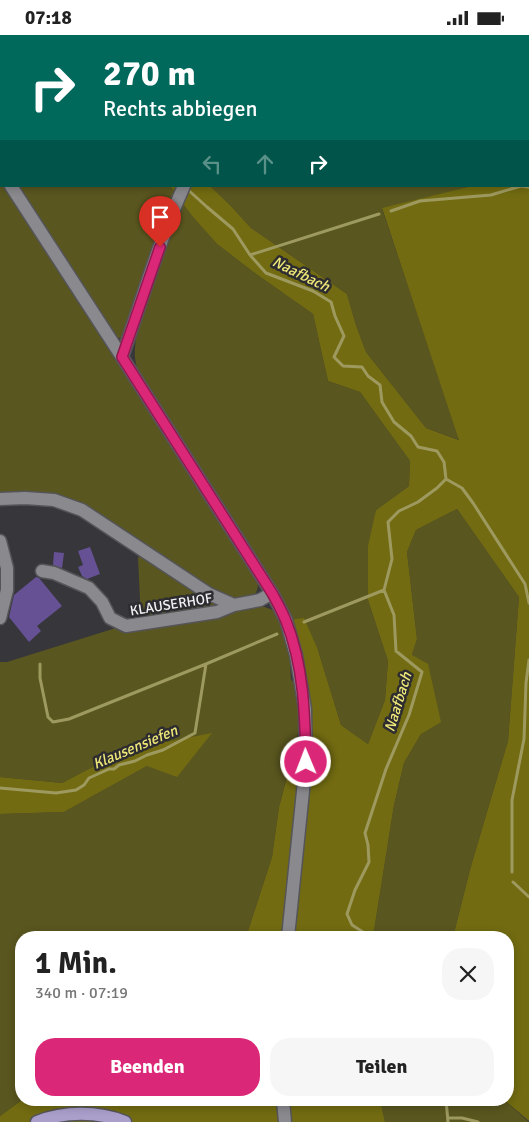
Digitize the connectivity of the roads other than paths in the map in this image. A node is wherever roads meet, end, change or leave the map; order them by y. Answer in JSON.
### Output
{"nodes":[{"id":1,"x":12,"y":187,"type":"edge"},
{"id":2,"x":184,"y":188,"type":"edge"},
{"id":3,"x":122,"y":357,"type":"junction"},
{"id":4,"x":0,"y":499,"type":"edge"},
{"id":5,"x":0,"y":541,"type":"edge"},
{"id":6,"x":42,"y":571,"type":"dead end"},
{"id":7,"x":272,"y":593,"type":"junction"},
{"id":8,"x":234,"y":605,"type":"junction"},
{"id":9,"x":0,"y":617,"type":"edge"},
{"id":10,"x":289,"y":931,"type":"edge"},
{"id":11,"x":284,"y":1106,"type":"edge"},
{"id":12,"x":37,"y":1122,"type":"edge"},
{"id":13,"x":126,"y":1122,"type":"edge"},
{"id":14,"x":285,"y":1122,"type":"edge"}],
"edges":[{"from":1,"to":3,"type":"street"},
{"from":2,"to":3,"type":"street"},
{"from":3,"to":7,"type":"street"},
{"from":4,"to":8,"type":"street"},
{"from":5,"to":9,"type":"street"},
{"from":6,"to":8,"type":"street","name":"KLAUSERHOF"},
{"from":7,"to":8,"type":"street","name":"KLAUSERHOF"},
{"from":7,"to":10,"type":"street"},
{"from":11,"to":14,"type":"street"},
{"from":12,"to":13,"type":"main road"}]}
